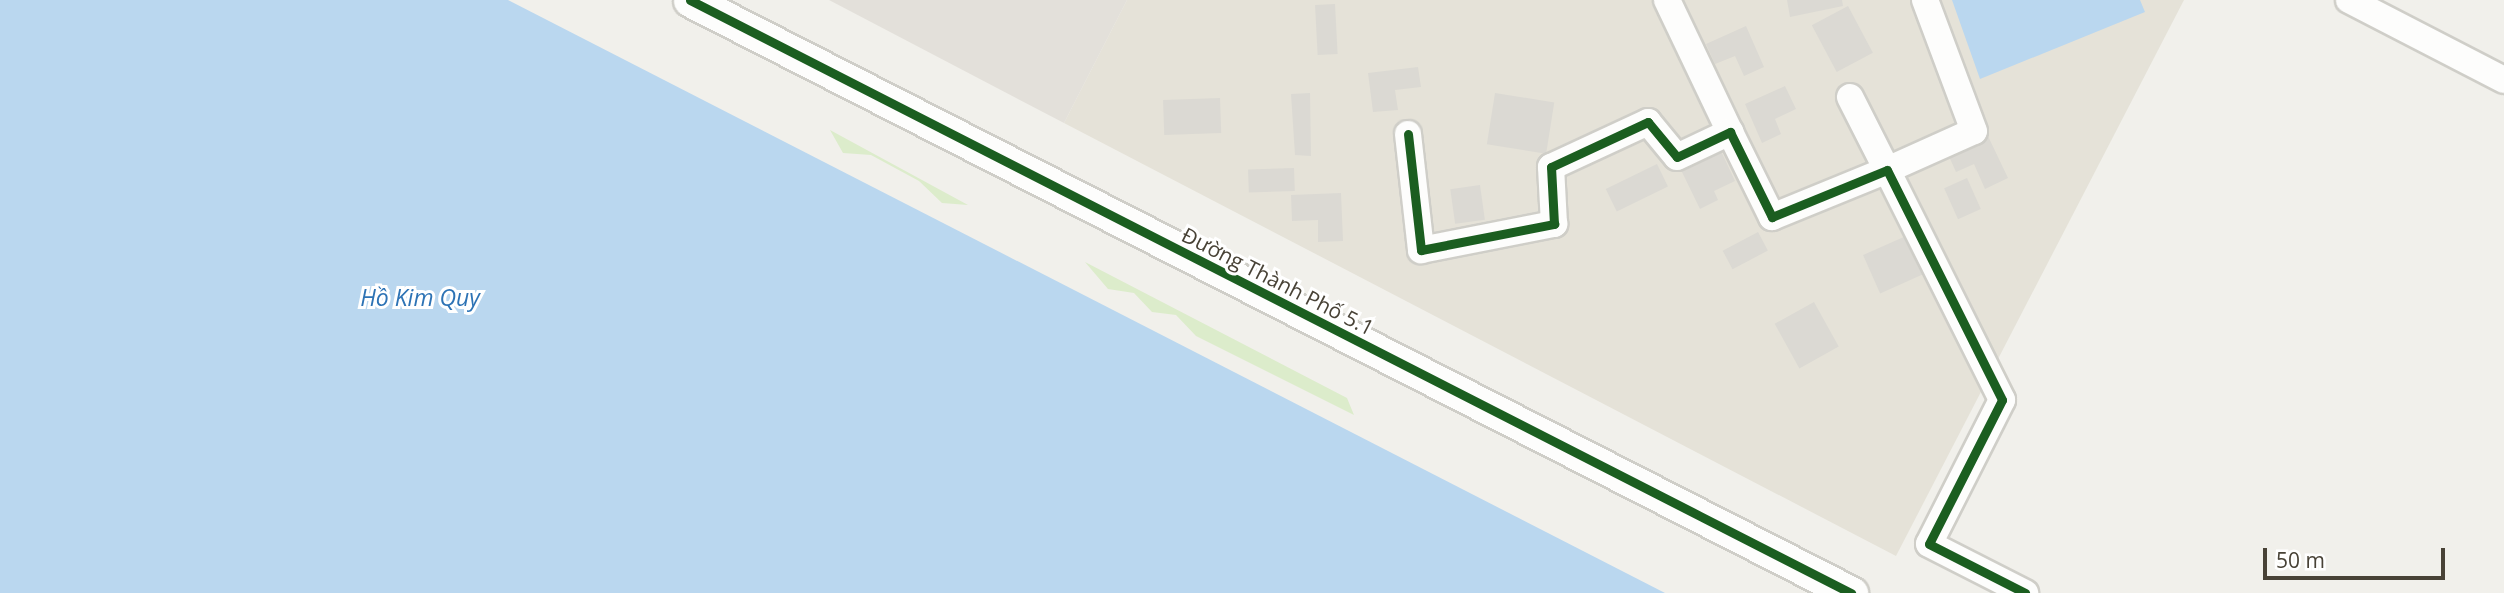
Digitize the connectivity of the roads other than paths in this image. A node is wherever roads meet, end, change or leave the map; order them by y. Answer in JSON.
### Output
{"nodes":[{"id":1,"x":690,"y":0,"type":"edge"},
{"id":2,"x":1667,"y":0,"type":"edge"},
{"id":3,"x":1925,"y":0,"type":"edge"},
{"id":4,"x":2349,"y":0,"type":"edge"},
{"id":5,"x":2504,"y":80,"type":"edge"},
{"id":6,"x":1850,"y":97,"type":"dead end"},
{"id":7,"x":1730,"y":132,"type":"junction"},
{"id":8,"x":1408,"y":134,"type":"dead end"},
{"id":9,"x":1887,"y":170,"type":"junction"},
{"id":10,"x":1850,"y":593,"type":"edge"},
{"id":11,"x":2025,"y":593,"type":"edge"}],
"edges":[{"from":1,"to":10,"type":"street","name":"Đường Thành Phố 5.1"},
{"from":2,"to":7,"type":"street"},
{"from":3,"to":9,"type":"street"},
{"from":4,"to":5,"type":"street"},
{"from":6,"to":9,"type":"street"},
{"from":7,"to":8,"type":"street"},
{"from":7,"to":9,"type":"street"},
{"from":9,"to":11,"type":"street"}]}
